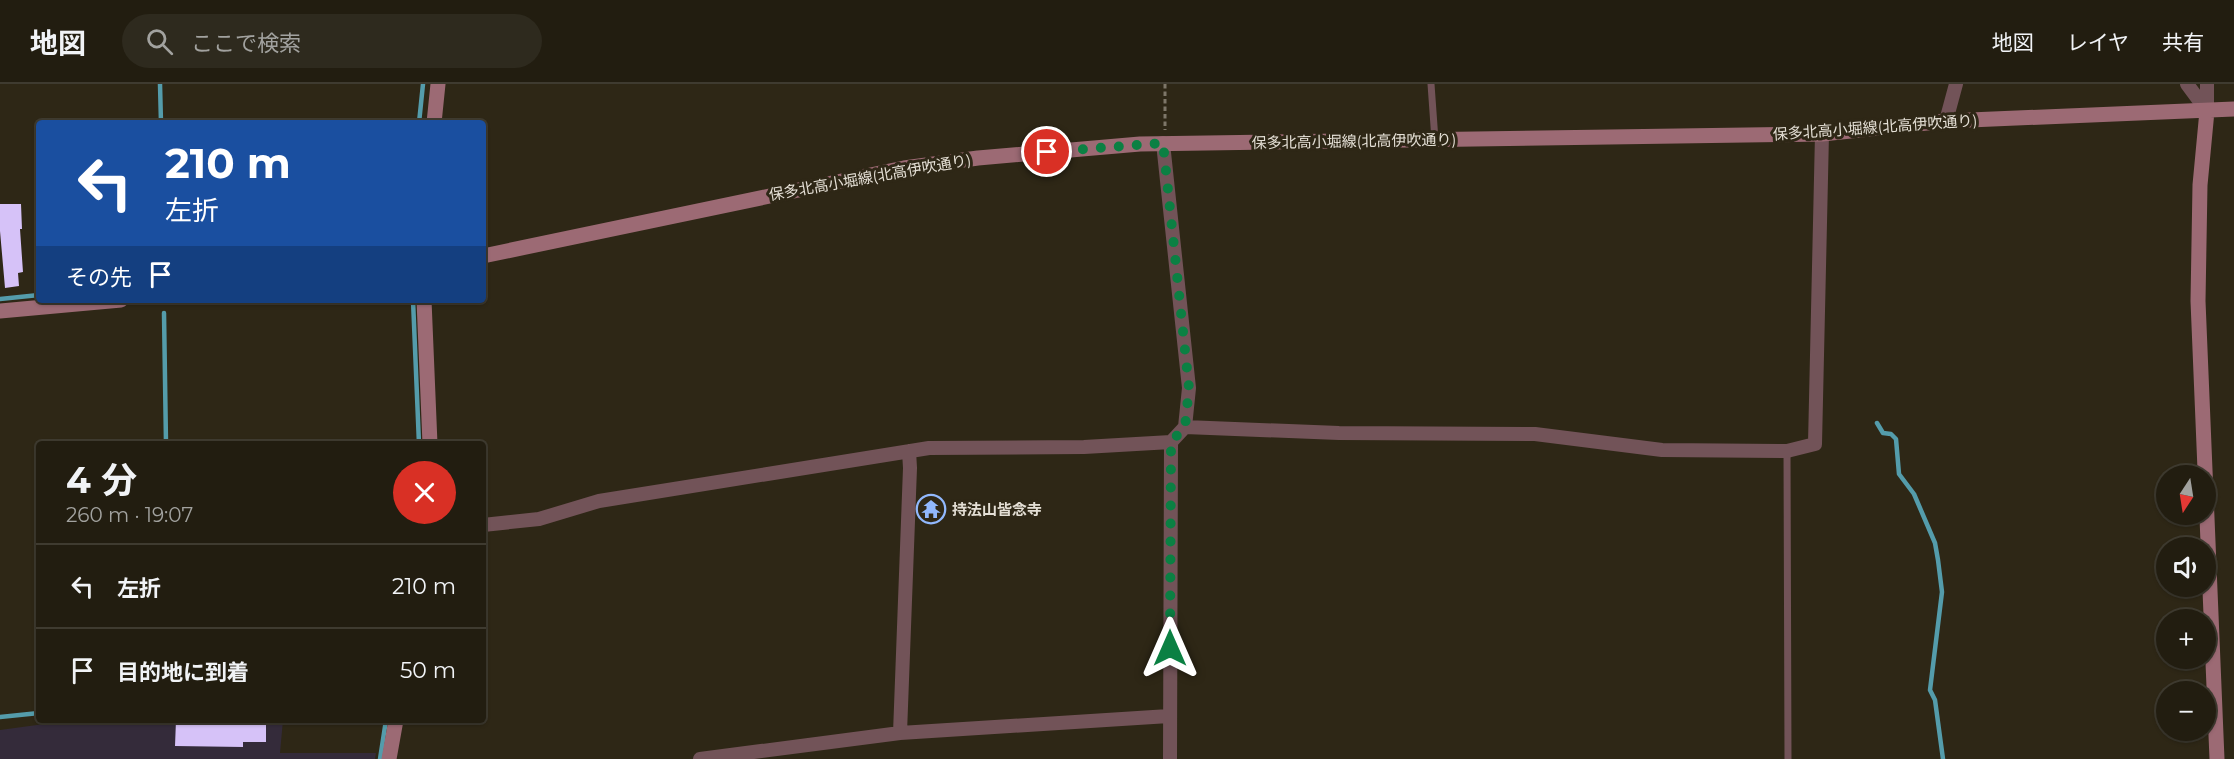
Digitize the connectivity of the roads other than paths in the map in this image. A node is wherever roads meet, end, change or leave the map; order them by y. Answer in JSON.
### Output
{"nodes":[{"id":1,"x":438,"y":84,"type":"edge"},
{"id":2,"x":1431,"y":84,"type":"edge"},
{"id":3,"x":1956,"y":84,"type":"edge"},
{"id":4,"x":2187,"y":84,"type":"edge"},
{"id":5,"x":2207,"y":84,"type":"edge"},
{"id":6,"x":2234,"y":108,"type":"edge"},
{"id":7,"x":2207,"y":111,"type":"junction"},
{"id":8,"x":434,"y":120,"type":"edge"},
{"id":9,"x":1946,"y":121,"type":"junction"},
{"id":10,"x":1822,"y":134,"type":"junction"},
{"id":11,"x":1435,"y":140,"type":"junction"},
{"id":12,"x":1163,"y":143,"type":"junction"},
{"id":13,"x":486,"y":255,"type":"edge"},
{"id":14,"x":88,"y":303,"type":"edge"},
{"id":15,"x":424,"y":303,"type":"edge"},
{"id":16,"x":0,"y":311,"type":"edge"},
{"id":17,"x":1185,"y":427,"type":"junction"},
{"id":18,"x":430,"y":441,"type":"edge"},
{"id":19,"x":1171,"y":442,"type":"junction"},
{"id":20,"x":1787,"y":450,"type":"junction"},
{"id":21,"x":909,"y":451,"type":"junction"},
{"id":22,"x":486,"y":525,"type":"edge"},
{"id":23,"x":1169,"y":716,"type":"junction"},
{"id":24,"x":395,"y":723,"type":"edge"},
{"id":25,"x":900,"y":733,"type":"junction"},
{"id":26,"x":389,"y":759,"type":"edge"},
{"id":27,"x":700,"y":759,"type":"edge"},
{"id":28,"x":1170,"y":759,"type":"edge"},
{"id":29,"x":1788,"y":759,"type":"edge"},
{"id":30,"x":2217,"y":759,"type":"edge"}],
"edges":[{"from":1,"to":8,"type":"street"},
{"from":2,"to":11,"type":"lane"},
{"from":3,"to":9,"type":"street"},
{"from":4,"to":7,"type":"street"},
{"from":5,"to":7,"type":"street"},
{"from":6,"to":7,"type":"street","name":"保多北高小堀線(北高伊吹通り)"},
{"from":7,"to":9,"type":"street","name":"保多北高小堀線(北高伊吹通り)"},
{"from":7,"to":30,"type":"street"},
{"from":9,"to":10,"type":"street","name":"保多北高小堀線(北高伊吹通り)"},
{"from":10,"to":11,"type":"street","name":"保多北高小堀線(北高伊吹通り)"},
{"from":10,"to":20,"type":"street"},
{"from":11,"to":12,"type":"street","name":"保多北高小堀線(北高伊吹通り)"},
{"from":12,"to":13,"type":"street","name":"保多北高小堀線(北高伊吹通り)"},
{"from":12,"to":17,"type":"street"},
{"from":14,"to":16,"type":"street"},
{"from":15,"to":18,"type":"street"},
{"from":17,"to":19,"type":"street"},
{"from":17,"to":20,"type":"street"},
{"from":19,"to":21,"type":"street"},
{"from":19,"to":23,"type":"street"},
{"from":20,"to":29,"type":"lane"},
{"from":21,"to":22,"type":"street"},
{"from":21,"to":25,"type":"street"},
{"from":23,"to":25,"type":"street"},
{"from":23,"to":28,"type":"street"},
{"from":24,"to":26,"type":"street"},
{"from":25,"to":27,"type":"street"}]}
